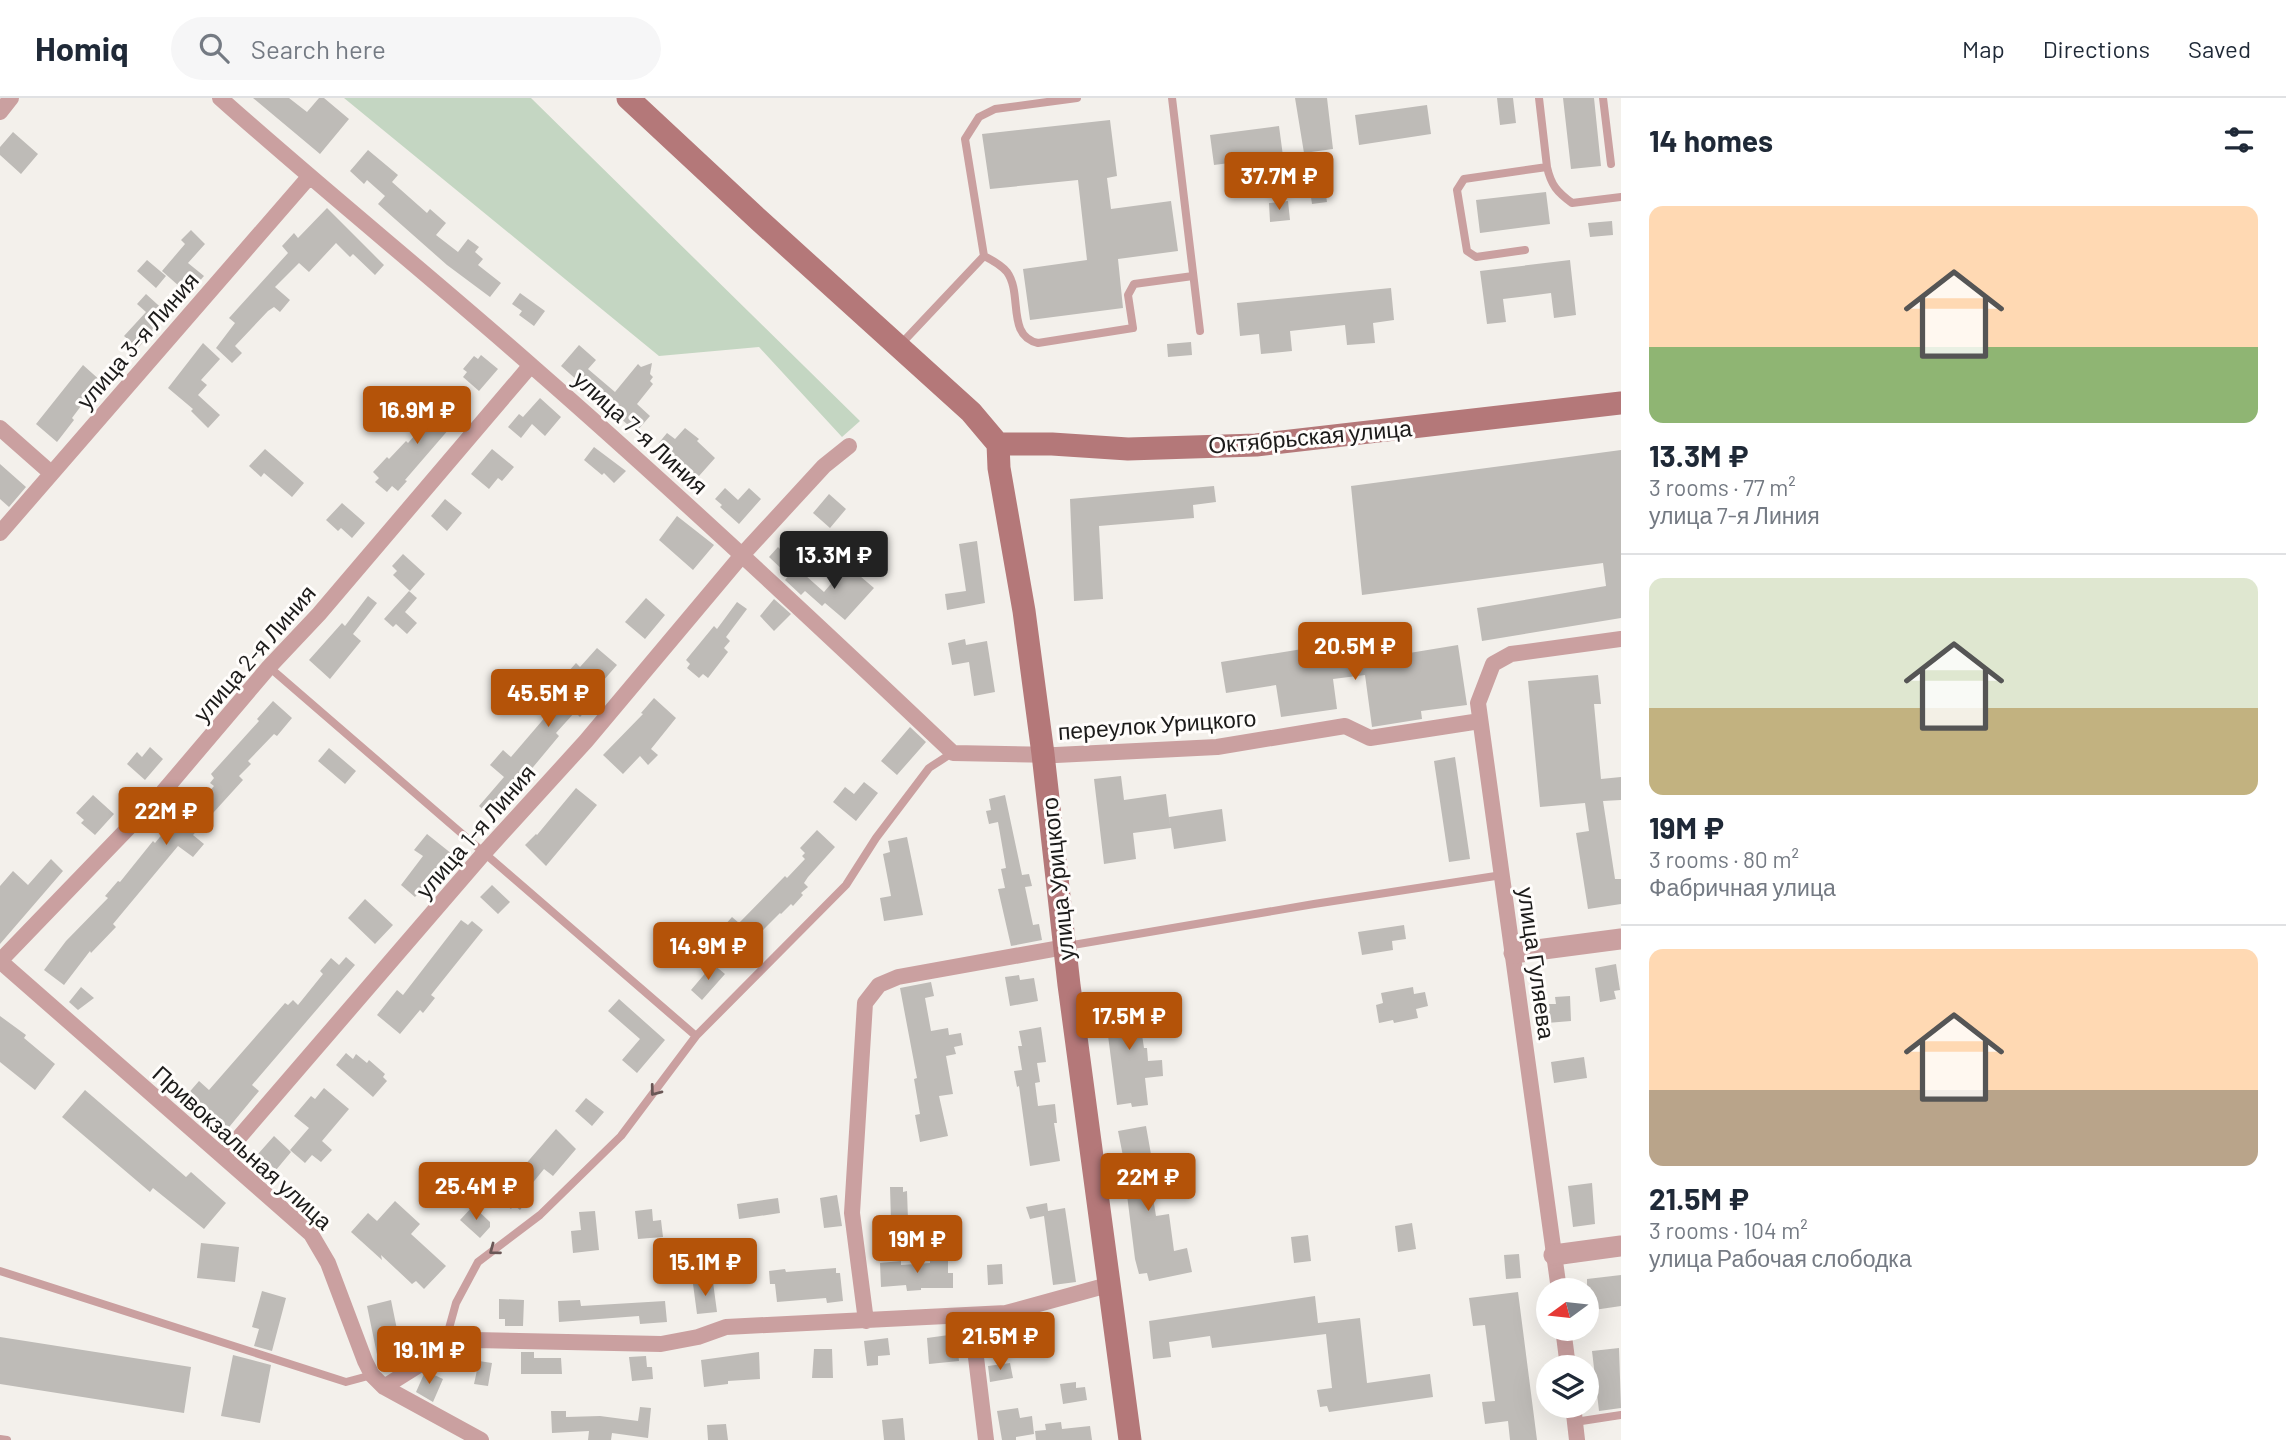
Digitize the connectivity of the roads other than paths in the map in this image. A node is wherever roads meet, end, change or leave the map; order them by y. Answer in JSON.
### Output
{"nodes":[{"id":1,"x":11,"y":98,"type":"edge"},
{"id":2,"x":220,"y":98,"type":"edge"},
{"id":3,"x":628,"y":98,"type":"edge"},
{"id":4,"x":1077,"y":98,"type":"edge"},
{"id":5,"x":1172,"y":98,"type":"edge"},
{"id":6,"x":1539,"y":98,"type":"edge"},
{"id":7,"x":1602,"y":98,"type":"edge"},
{"id":8,"x":0,"y":112,"type":"edge"},
{"id":9,"x":1611,"y":164,"type":"dead end"},
{"id":10,"x":1547,"y":167,"type":"junction"},
{"id":11,"x":309,"y":177,"type":"junction"},
{"id":12,"x":1621,"y":197,"type":"edge"},
{"id":13,"x":1525,"y":250,"type":"dead end"},
{"id":14,"x":984,"y":256,"type":"junction"},
{"id":15,"x":1193,"y":276,"type":"junction"},
{"id":16,"x":1200,"y":331,"type":"dead end"},
{"id":17,"x":898,"y":347,"type":"junction"},
{"id":18,"x":531,"y":365,"type":"junction"},
{"id":19,"x":1621,"y":403,"type":"edge"},
{"id":20,"x":0,"y":428,"type":"edge"},
{"id":21,"x":998,"y":444,"type":"junction"},
{"id":22,"x":849,"y":446,"type":"dead end"},
{"id":23,"x":51,"y":473,"type":"junction"},
{"id":24,"x":0,"y":533,"type":"edge"},
{"id":25,"x":743,"y":554,"type":"junction"},
{"id":26,"x":1621,"y":639,"type":"edge"},
{"id":27,"x":269,"y":667,"type":"junction"},
{"id":28,"x":1480,"y":721,"type":"junction"},
{"id":29,"x":953,"y":752,"type":"junction"},
{"id":30,"x":1043,"y":754,"type":"junction"},
{"id":31,"x":484,"y":853,"type":"junction"},
{"id":32,"x":1502,"y":875,"type":"junction"},
{"id":33,"x":1621,"y":939,"type":"edge"},
{"id":34,"x":1065,"y":947,"type":"junction"},
{"id":35,"x":1514,"y":953,"type":"junction"},
{"id":36,"x":0,"y":961,"type":"edge"},
{"id":37,"x":696,"y":1036,"type":"junction"},
{"id":38,"x":223,"y":1156,"type":"junction"},
{"id":39,"x":1621,"y":1246,"type":"edge"},
{"id":40,"x":1554,"y":1255,"type":"junction"},
{"id":41,"x":0,"y":1271,"type":"edge"},
{"id":42,"x":1557,"y":1278,"type":"edge"},
{"id":43,"x":1108,"y":1285,"type":"junction"},
{"id":44,"x":971,"y":1316,"type":"junction"},
{"id":45,"x":866,"y":1321,"type":"junction"},
{"id":46,"x":443,"y":1350,"type":"junction"},
{"id":47,"x":378,"y":1381,"type":"junction"},
{"id":48,"x":1599,"y":1414,"type":"edge"},
{"id":49,"x":1621,"y":1415,"type":"edge"},
{"id":50,"x":1575,"y":1418,"type":"edge"},
{"id":51,"x":0,"y":1439,"type":"edge"},
{"id":52,"x":7,"y":1440,"type":"edge"},
{"id":53,"x":481,"y":1440,"type":"edge"},
{"id":54,"x":986,"y":1440,"type":"edge"},
{"id":55,"x":1130,"y":1440,"type":"edge"},
{"id":56,"x":1577,"y":1440,"type":"edge"}],
"edges":[{"from":1,"to":8,"type":"street"},
{"from":2,"to":11,"type":"street","name":"улица 7-я Линия"},
{"from":3,"to":17,"type":"main road"},
{"from":4,"to":14,"type":"lane"},
{"from":5,"to":15,"type":"lane"},
{"from":6,"to":10,"type":"lane"},
{"from":7,"to":9,"type":"lane"},
{"from":10,"to":12,"type":"lane"},
{"from":10,"to":13,"type":"lane"},
{"from":11,"to":18,"type":"street","name":"улица 7-я Линия"},
{"from":11,"to":23,"type":"street","name":"улица 3-я Линия"},
{"from":14,"to":15,"type":"lane"},
{"from":14,"to":17,"type":"lane"},
{"from":15,"to":16,"type":"lane"},
{"from":17,"to":21,"type":"main road"},
{"from":18,"to":25,"type":"street","name":"улица 7-я Линия"},
{"from":18,"to":27,"type":"street","name":"улица 2-я Линия"},
{"from":19,"to":21,"type":"main road","name":"Октябрьская улица"},
{"from":20,"to":23,"type":"street"},
{"from":21,"to":30,"type":"main road","name":"улица Урицкого"},
{"from":22,"to":25,"type":"street","name":"улица 1-я Линия"},
{"from":23,"to":24,"type":"street","name":"улица 3-я Линия"},
{"from":25,"to":29,"type":"street","name":"улица 7-я Линия"},
{"from":25,"to":31,"type":"street","name":"улица 1-я Линия"},
{"from":26,"to":28,"type":"street","name":"улица Гуляева"},
{"from":27,"to":31,"type":"lane"},
{"from":27,"to":36,"type":"street","name":"улица 2-я Линия"},
{"from":28,"to":30,"type":"street","name":"переулок Урицкого"},
{"from":28,"to":32,"type":"street","name":"улица Гуляева"},
{"from":29,"to":30,"type":"street"},
{"from":29,"to":37,"type":"lane"},
{"from":30,"to":34,"type":"main road","name":"улица Урицкого"},
{"from":31,"to":37,"type":"lane"},
{"from":31,"to":38,"type":"street","name":"улица 1-я Линия"},
{"from":32,"to":34,"type":"lane"},
{"from":32,"to":35,"type":"street","name":"улица Гуляева"},
{"from":33,"to":35,"type":"street"},
{"from":34,"to":43,"type":"main road","name":"улица Урицкого"},
{"from":34,"to":45,"type":"street"},
{"from":35,"to":40,"type":"street","name":"улица Гуляева"},
{"from":36,"to":38,"type":"street","name":"Привокзальная улица"},
{"from":37,"to":46,"type":"lane","one_way":true},
{"from":38,"to":47,"type":"street","name":"Привокзальная улица"},
{"from":39,"to":40,"type":"street"},
{"from":40,"to":42,"type":"street","name":"улица Гуляева"},
{"from":41,"to":47,"type":"lane"},
{"from":43,"to":44,"type":"street"},
{"from":43,"to":55,"type":"main road","name":"улица Урицкого"},
{"from":44,"to":45,"type":"street"},
{"from":44,"to":54,"type":"street"},
{"from":45,"to":46,"type":"street"},
{"from":46,"to":47,"type":"street"},
{"from":47,"to":53,"type":"street"},
{"from":48,"to":49,"type":"lane"},
{"from":50,"to":56,"type":"street"},
{"from":51,"to":52,"type":"lane"}]}
